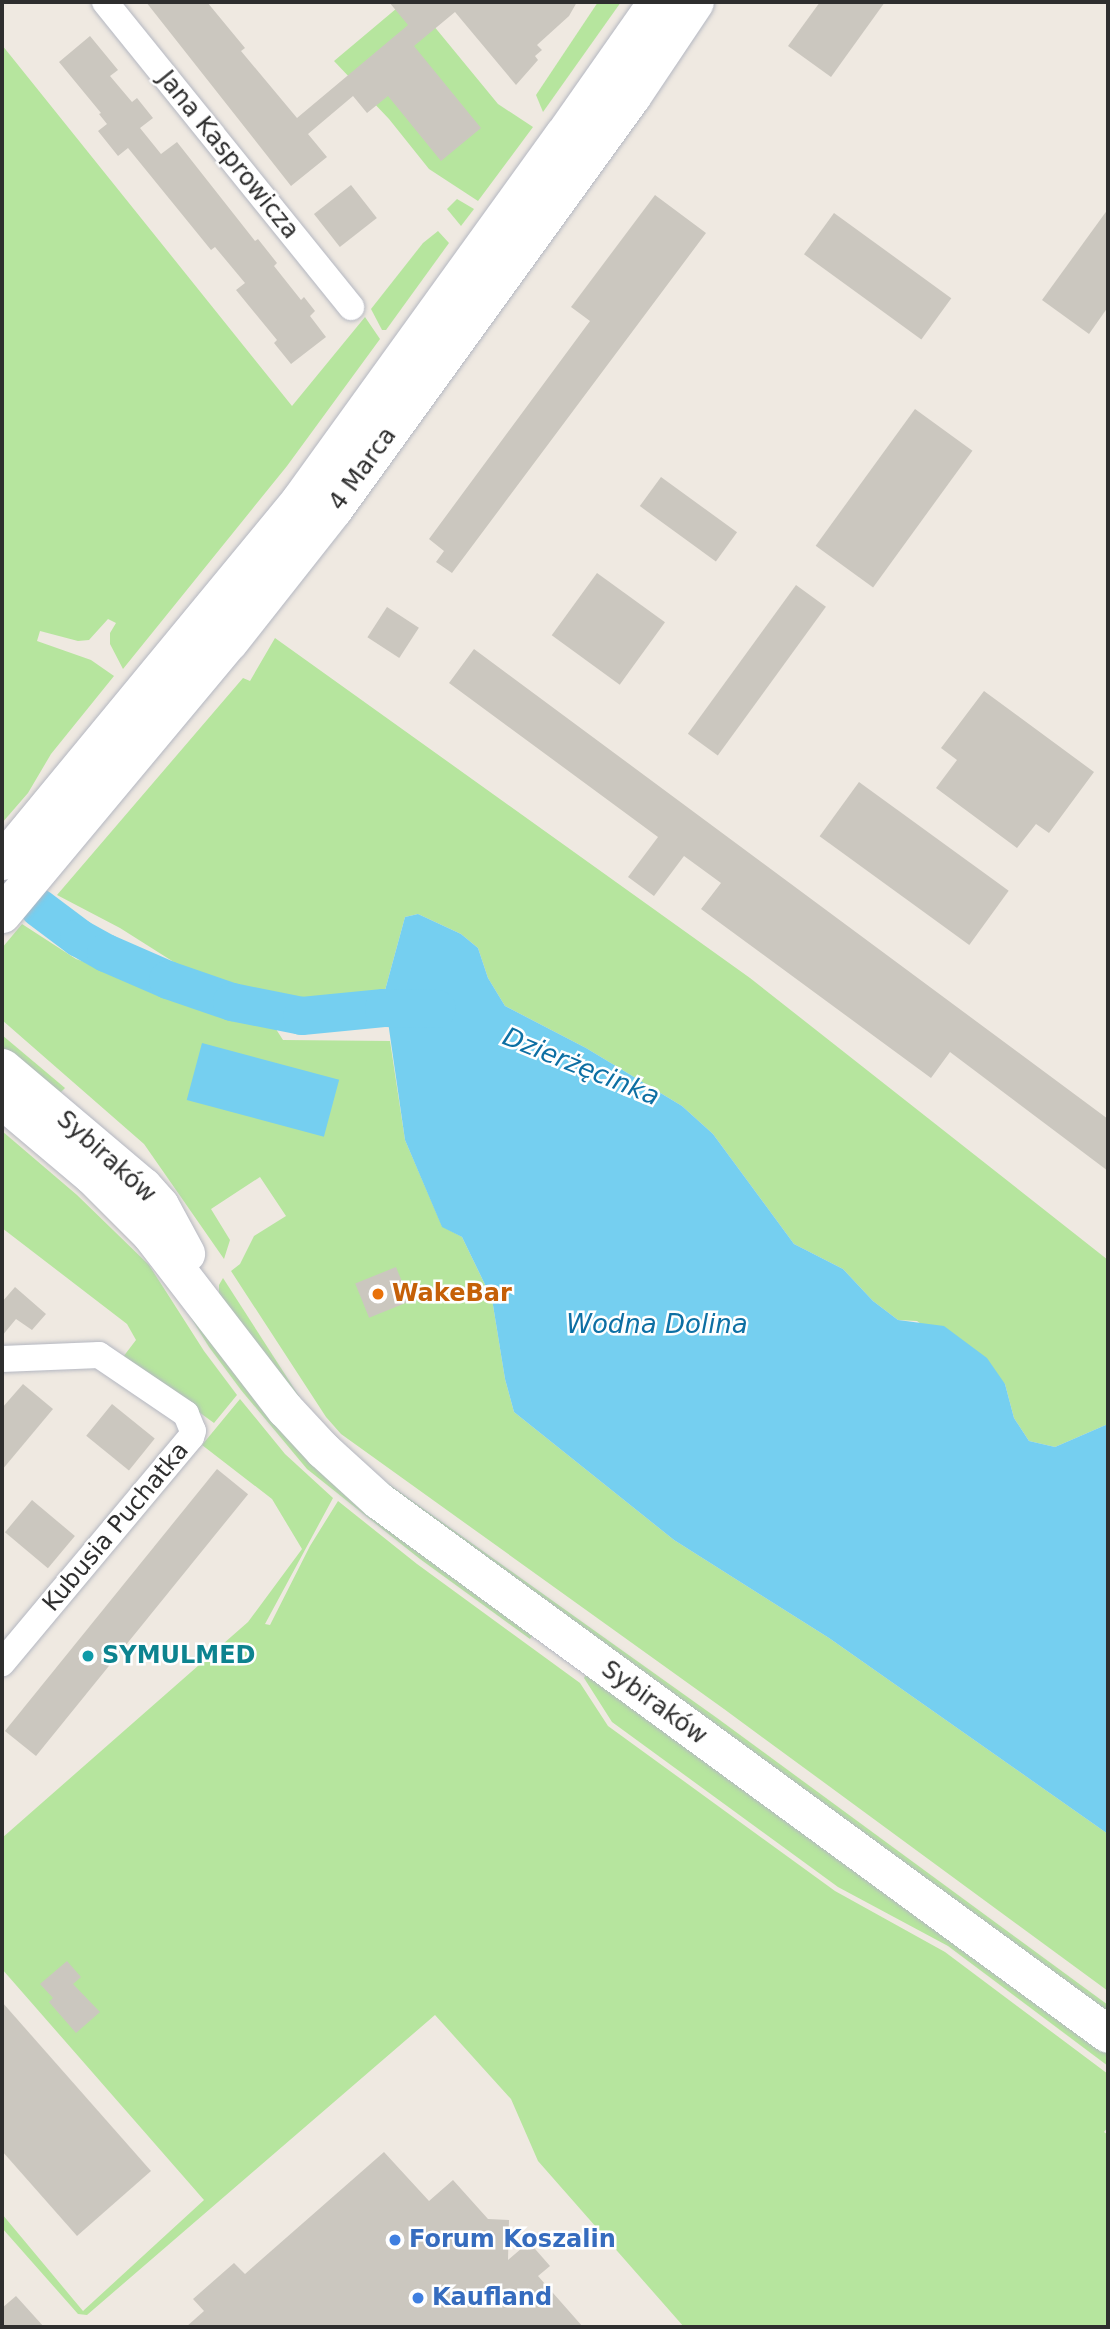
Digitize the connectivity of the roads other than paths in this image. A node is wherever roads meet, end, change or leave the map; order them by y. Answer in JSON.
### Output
{"nodes":[{"id":1,"x":105,"y":2,"type":"edge"},
{"id":2,"x":656,"y":2,"type":"edge"},
{"id":3,"x":695,"y":2,"type":"edge"},
{"id":4,"x":351,"y":307,"type":"dead end"},
{"id":5,"x":2,"y":861,"type":"edge"},
{"id":6,"x":2,"y":914,"type":"edge"},
{"id":7,"x":2,"y":1066,"type":"edge"},
{"id":8,"x":2,"y":1100,"type":"edge"},
{"id":9,"x":232,"y":1337,"type":"junction"},
{"id":10,"x":2,"y":1359,"type":"edge"},
{"id":11,"x":2,"y":1662,"type":"edge"},
{"id":12,"x":1108,"y":2034,"type":"edge"}],
"edges":[{"from":1,"to":4,"type":"street","name":"Jana Kasprowicza"},
{"from":2,"to":5,"type":"main road","name":"4 Marca"},
{"from":3,"to":6,"type":"main road","name":"4 Marca"},
{"from":7,"to":9,"type":"main road","name":"Sybiraków"},
{"from":8,"to":9,"type":"main road","name":"Sybiraków"},
{"from":9,"to":12,"type":"main road","name":"Sybiraków"},
{"from":10,"to":11,"type":"street","name":"Kubusia Puchatka"}]}
